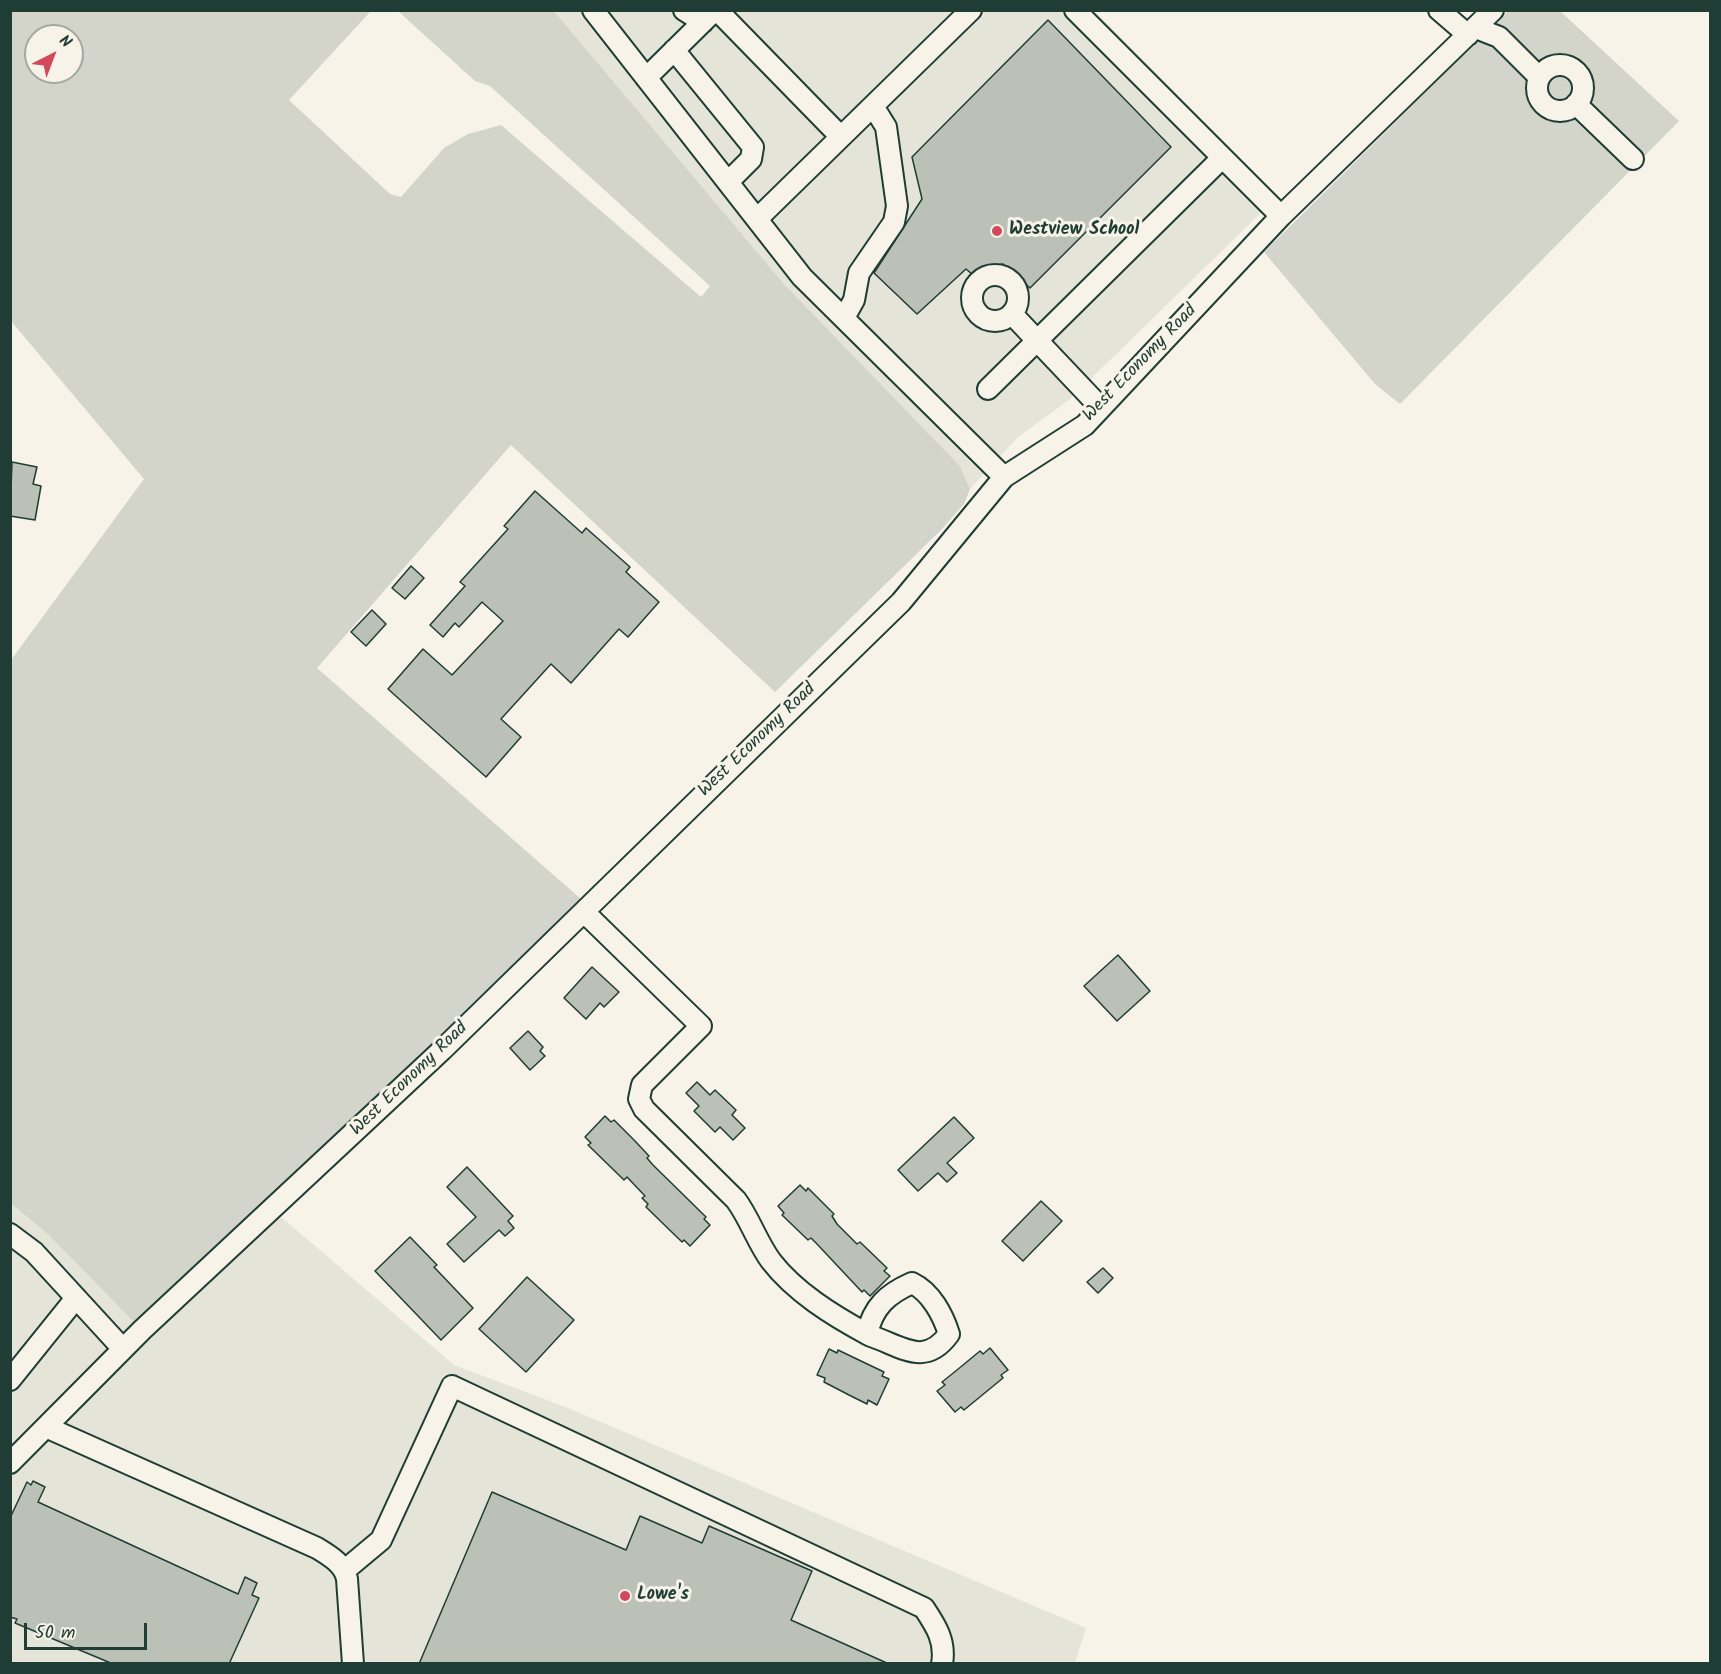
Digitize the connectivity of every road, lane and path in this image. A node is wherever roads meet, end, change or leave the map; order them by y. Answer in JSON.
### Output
{"nodes":[{"id":1,"x":592,"y":10,"type":"edge"},
{"id":2,"x":684,"y":10,"type":"edge"},
{"id":3,"x":971,"y":10,"type":"edge"},
{"id":4,"x":1075,"y":10,"type":"edge"},
{"id":5,"x":1439,"y":10,"type":"edge"},
{"id":6,"x":712,"y":14,"type":"edge"},
{"id":7,"x":1483,"y":19,"type":"edge"},
{"id":8,"x":674,"y":50,"type":"junction"},
{"id":9,"x":1544,"y":72,"type":"junction"},
{"id":10,"x":646,"y":78,"type":"junction"},
{"id":11,"x":1576,"y":104,"type":"junction"},
{"id":12,"x":873,"y":106,"type":"junction"},
{"id":13,"x":841,"y":137,"type":"junction"},
{"id":14,"x":1222,"y":158,"type":"junction"},
{"id":15,"x":1633,"y":159,"type":"dead end"},
{"id":16,"x":728,"y":182,"type":"junction"},
{"id":17,"x":1281,"y":216,"type":"junction"},
{"id":18,"x":757,"y":219,"type":"junction"},
{"id":19,"x":1012,"y":314,"type":"dead end"},
{"id":20,"x":844,"y":318,"type":"junction"},
{"id":21,"x":1038,"y":341,"type":"junction"},
{"id":22,"x":988,"y":389,"type":"dead end"},
{"id":23,"x":1101,"y":408,"type":"junction"},
{"id":24,"x":1004,"y":477,"type":"junction"},
{"id":25,"x":584,"y":912,"type":"junction"},
{"id":26,"x":10,"y":1234,"type":"edge"},
{"id":27,"x":76,"y":1298,"type":"junction"},
{"id":28,"x":867,"y":1334,"type":"dead end"},
{"id":29,"x":123,"y":1349,"type":"junction"},
{"id":30,"x":10,"y":1380,"type":"edge"},
{"id":31,"x":46,"y":1427,"type":"junction"},
{"id":32,"x":10,"y":1463,"type":"edge"},
{"id":33,"x":345,"y":1570,"type":"junction"},
{"id":34,"x":353,"y":1664,"type":"edge"},
{"id":35,"x":942,"y":1664,"type":"edge"}],
"edges":[{"from":1,"to":10,"type":"street"},
{"from":2,"to":6,"type":"street"},
{"from":3,"to":12,"type":"street"},
{"from":4,"to":14,"type":"street"},
{"from":5,"to":7,"type":"street"},
{"from":6,"to":8,"type":"street"},
{"from":6,"to":13,"type":"street"},
{"from":7,"to":9,"type":"street"},
{"from":7,"to":9,"type":"street"},
{"from":7,"to":17,"type":"street","name":"West Economy Road"},
{"from":8,"to":10,"type":"street"},
{"from":8,"to":16,"type":"street"},
{"from":9,"to":11,"type":"street"},
{"from":9,"to":11,"type":"street"},
{"from":10,"to":16,"type":"street"},
{"from":11,"to":15,"type":"street"},
{"from":12,"to":13,"type":"street"},
{"from":12,"to":20,"type":"street"},
{"from":13,"to":18,"type":"street"},
{"from":14,"to":17,"type":"street"},
{"from":14,"to":21,"type":"street"},
{"from":16,"to":18,"type":"street"},
{"from":17,"to":23,"type":"street","name":"West Economy Road"},
{"from":18,"to":20,"type":"street"},
{"from":19,"to":21,"type":"street"},
{"from":20,"to":24,"type":"street"},
{"from":21,"to":22,"type":"street"},
{"from":21,"to":23,"type":"street"},
{"from":23,"to":24,"type":"street","name":"West Economy Road"},
{"from":24,"to":25,"type":"street","name":"West Economy Road"},
{"from":25,"to":28,"type":"street"},
{"from":25,"to":29,"type":"street","name":"West Economy Road"},
{"from":26,"to":27,"type":"street"},
{"from":27,"to":29,"type":"street"},
{"from":27,"to":30,"type":"street"},
{"from":29,"to":31,"type":"street","name":"West Economy Road"},
{"from":31,"to":32,"type":"street","name":"West Economy Road"},
{"from":31,"to":33,"type":"street"},
{"from":33,"to":34,"type":"street"},
{"from":33,"to":35,"type":"street"}]}
